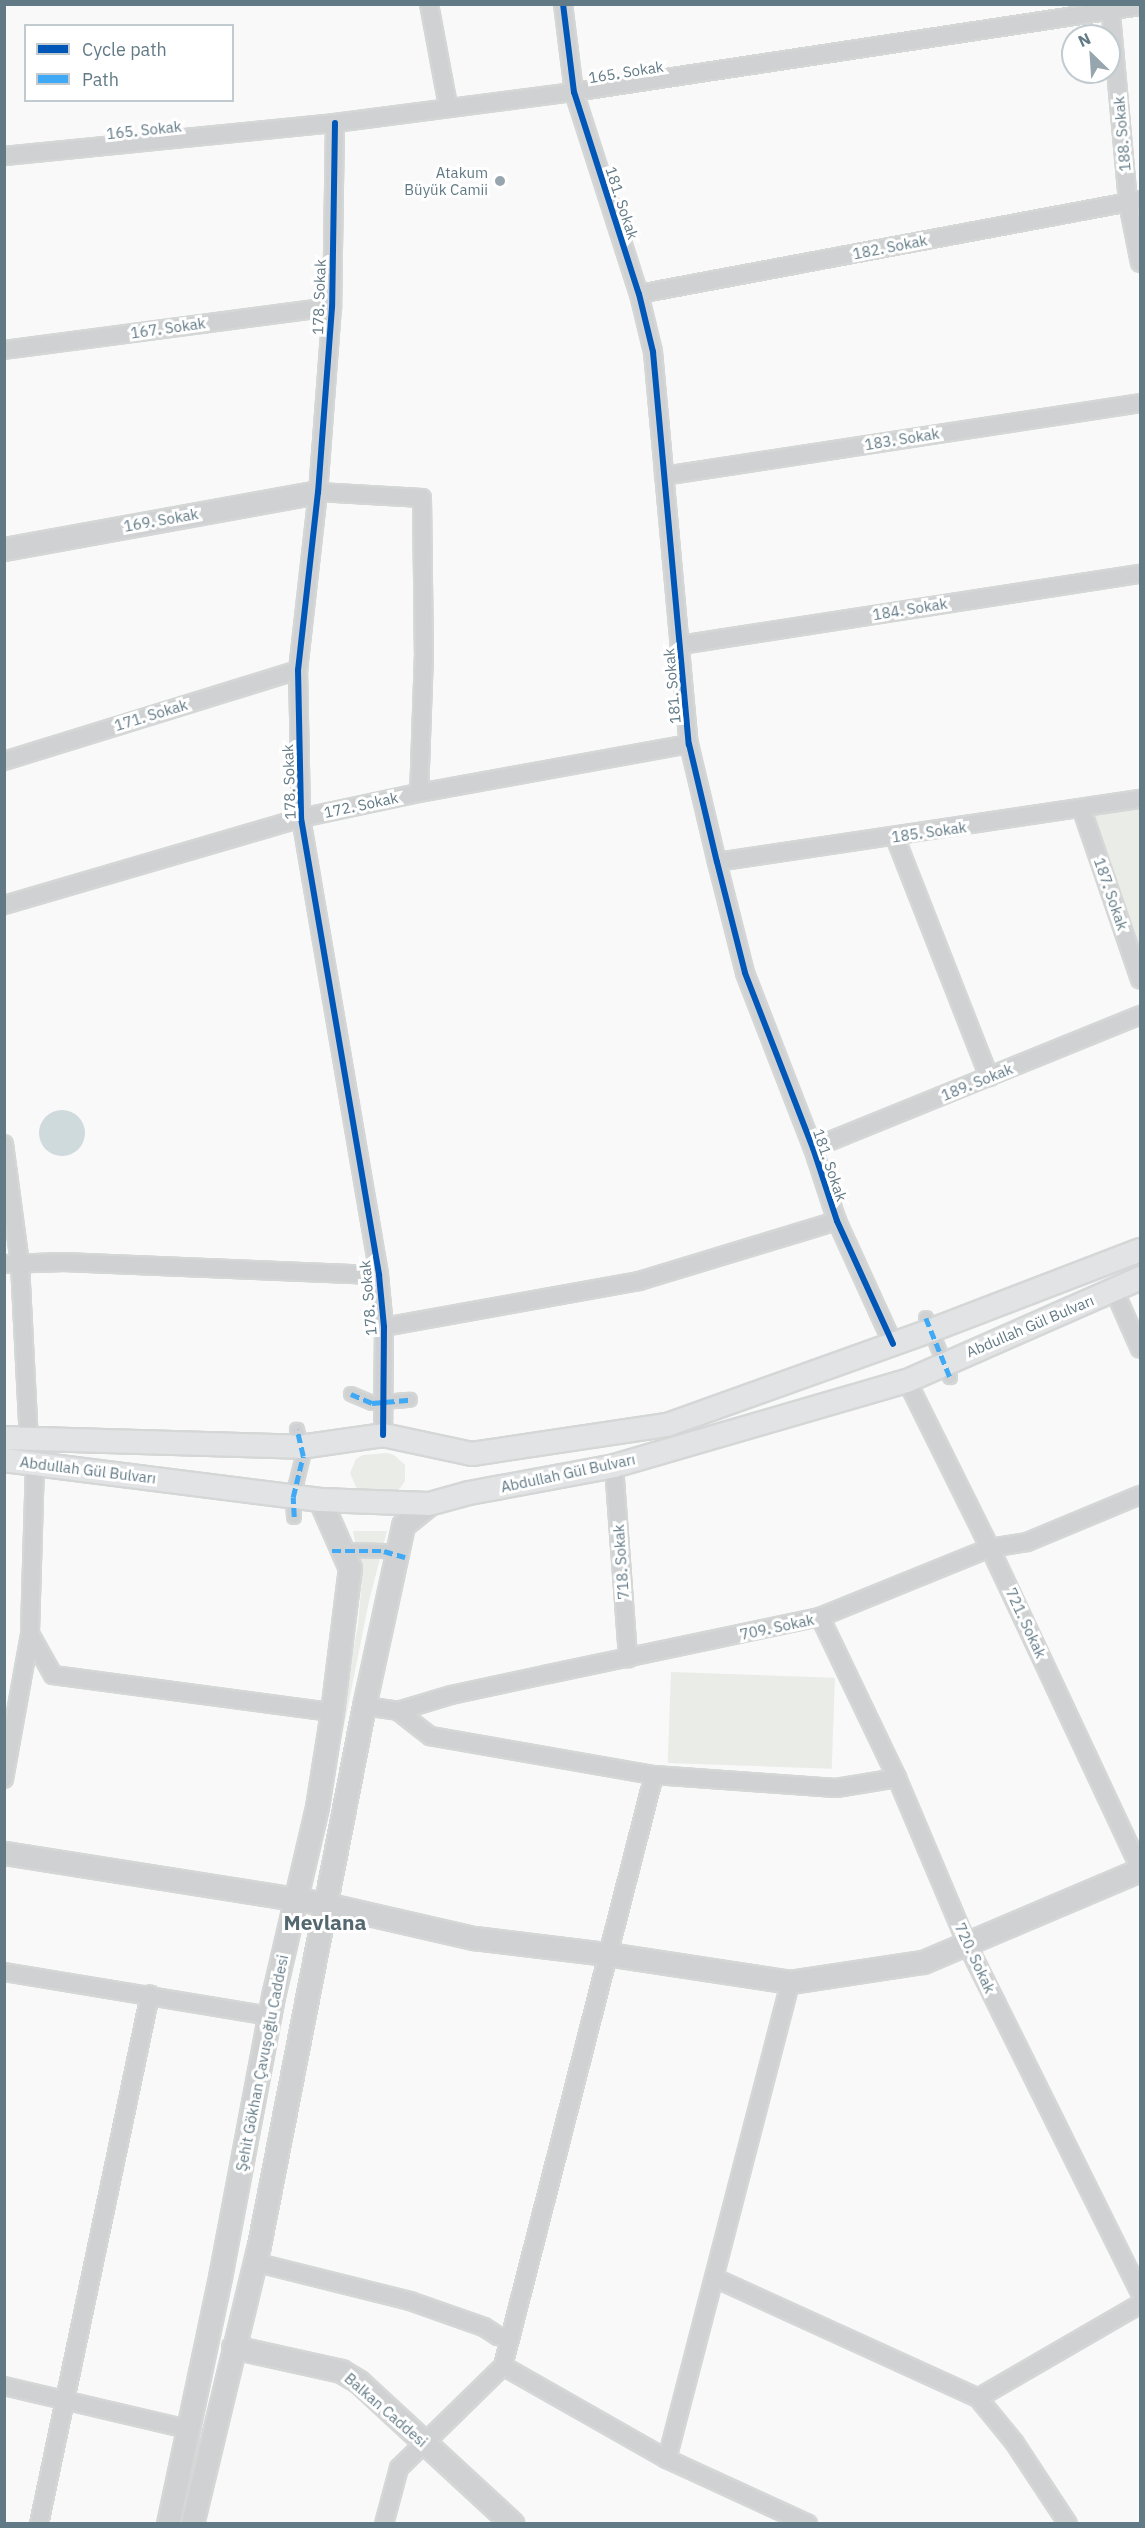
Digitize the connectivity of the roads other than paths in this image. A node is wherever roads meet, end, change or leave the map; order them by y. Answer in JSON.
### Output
{"nodes":[{"id":1,"x":429,"y":4,"type":"edge"},
{"id":2,"x":563,"y":4,"type":"edge"},
{"id":3,"x":1140,"y":6,"type":"edge"},
{"id":4,"x":1111,"y":7,"type":"edge"},
{"id":5,"x":574,"y":92,"type":"junction"},
{"id":6,"x":448,"y":106,"type":"junction"},
{"id":7,"x":335,"y":123,"type":"junction"},
{"id":8,"x":4,"y":156,"type":"edge"},
{"id":9,"x":1134,"y":202,"type":"edge"},
{"id":10,"x":1140,"y":263,"type":"edge"},
{"id":11,"x":639,"y":294,"type":"junction"},
{"id":12,"x":332,"y":307,"type":"junction"},
{"id":13,"x":4,"y":350,"type":"edge"},
{"id":14,"x":1140,"y":402,"type":"edge"},
{"id":15,"x":664,"y":476,"type":"junction"},
{"id":16,"x":318,"y":492,"type":"junction"},
{"id":17,"x":4,"y":549,"type":"edge"},
{"id":18,"x":1140,"y":574,"type":"edge"},
{"id":19,"x":680,"y":645,"type":"junction"},
{"id":20,"x":298,"y":670,"type":"junction"},
{"id":21,"x":689,"y":744,"type":"junction"},
{"id":22,"x":4,"y":761,"type":"edge"},
{"id":23,"x":419,"y":793,"type":"junction"},
{"id":24,"x":1140,"y":799,"type":"edge"},
{"id":25,"x":1082,"y":810,"type":"junction"},
{"id":26,"x":301,"y":818,"type":"junction"},
{"id":27,"x":895,"y":837,"type":"junction"},
{"id":28,"x":717,"y":862,"type":"junction"},
{"id":29,"x":4,"y":905,"type":"edge"},
{"id":30,"x":1140,"y":979,"type":"edge"},
{"id":31,"x":1140,"y":1015,"type":"edge"},
{"id":32,"x":989,"y":1077,"type":"junction"},
{"id":33,"x":4,"y":1144,"type":"edge"},
{"id":34,"x":813,"y":1148,"type":"junction"},
{"id":35,"x":837,"y":1221,"type":"junction"},
{"id":36,"x":1140,"y":1250,"type":"edge"},
{"id":37,"x":12,"y":1264,"type":"edge"},
{"id":38,"x":379,"y":1275,"type":"junction"},
{"id":39,"x":1140,"y":1278,"type":"edge"},
{"id":40,"x":1114,"y":1290,"type":"junction"},
{"id":41,"x":929,"y":1324,"type":"junction"},
{"id":42,"x":384,"y":1326,"type":"junction"},
{"id":43,"x":893,"y":1344,"type":"junction"},
{"id":44,"x":1140,"y":1349,"type":"edge"},
{"id":45,"x":947,"y":1370,"type":"junction"},
{"id":46,"x":907,"y":1381,"type":"junction"},
{"id":47,"x":351,"y":1394,"type":"dead end"},
{"id":48,"x":410,"y":1400,"type":"dead end"},
{"id":49,"x":385,"y":1404,"type":"junction"},
{"id":50,"x":383,"y":1435,"type":"junction"},
{"id":51,"x":4,"y":1438,"type":"edge"},
{"id":52,"x":298,"y":1438,"type":"junction"},
{"id":53,"x":29,"y":1440,"type":"junction"},
{"id":54,"x":4,"y":1460,"type":"edge"},
{"id":55,"x":36,"y":1463,"type":"junction"},
{"id":56,"x":614,"y":1466,"type":"junction"},
{"id":57,"x":1140,"y":1495,"type":"edge"},
{"id":58,"x":320,"y":1500,"type":"junction"},
{"id":59,"x":429,"y":1504,"type":"junction"},
{"id":60,"x":293,"y":1507,"type":"junction"},
{"id":61,"x":990,"y":1548,"type":"junction"},
{"id":62,"x":337,"y":1550,"type":"junction"},
{"id":63,"x":401,"y":1556,"type":"junction"},
{"id":64,"x":820,"y":1617,"type":"junction"},
{"id":65,"x":30,"y":1634,"type":"junction"},
{"id":66,"x":628,"y":1658,"type":"junction"},
{"id":67,"x":364,"y":1706,"type":"junction"},
{"id":68,"x":398,"y":1711,"type":"junction"},
{"id":69,"x":332,"y":1712,"type":"junction"},
{"id":70,"x":654,"y":1775,"type":"junction"},
{"id":71,"x":897,"y":1778,"type":"junction"},
{"id":72,"x":4,"y":1779,"type":"edge"},
{"id":73,"x":4,"y":1853,"type":"edge"},
{"id":74,"x":1140,"y":1869,"type":"edge"},
{"id":75,"x":296,"y":1901,"type":"junction"},
{"id":76,"x":325,"y":1904,"type":"junction"},
{"id":77,"x":966,"y":1944,"type":"junction"},
{"id":78,"x":607,"y":1954,"type":"junction"},
{"id":79,"x":4,"y":1972,"type":"edge"},
{"id":80,"x":790,"y":1982,"type":"junction"},
{"id":81,"x":150,"y":1995,"type":"junction"},
{"id":82,"x":270,"y":2016,"type":"junction"},
{"id":83,"x":254,"y":2262,"type":"junction"},
{"id":84,"x":715,"y":2278,"type":"junction"},
{"id":85,"x":1140,"y":2294,"type":"edge"},
{"id":86,"x":1140,"y":2304,"type":"edge"},
{"id":87,"x":510,"y":2337,"type":"junction"},
{"id":88,"x":233,"y":2347,"type":"junction"},
{"id":89,"x":503,"y":2366,"type":"junction"},
{"id":90,"x":4,"y":2386,"type":"edge"},
{"id":91,"x":978,"y":2397,"type":"junction"},
{"id":92,"x":66,"y":2401,"type":"junction"},
{"id":93,"x":188,"y":2429,"type":"junction"},
{"id":94,"x":425,"y":2443,"type":"junction"},
{"id":95,"x":667,"y":2459,"type":"junction"},
{"id":96,"x":39,"y":2523,"type":"edge"},
{"id":97,"x":168,"y":2523,"type":"edge"},
{"id":98,"x":192,"y":2523,"type":"edge"},
{"id":99,"x":384,"y":2523,"type":"edge"},
{"id":100,"x":513,"y":2523,"type":"edge"},
{"id":101,"x":807,"y":2523,"type":"edge"},
{"id":102,"x":1068,"y":2523,"type":"edge"}],
"edges":[{"from":1,"to":6,"type":"street"},
{"from":2,"to":5,"type":"street","name":"181. Sokak"},
{"from":3,"to":4,"type":"street","name":"165. Sokak"},
{"from":4,"to":5,"type":"street","name":"165. Sokak"},
{"from":4,"to":9,"type":"street","name":"188. Sokak"},
{"from":5,"to":6,"type":"street","name":"165. Sokak"},
{"from":5,"to":11,"type":"street","name":"181. Sokak"},
{"from":6,"to":7,"type":"street","name":"165. Sokak"},
{"from":7,"to":8,"type":"street","name":"165. Sokak"},
{"from":7,"to":12,"type":"street","name":"178. Sokak"},
{"from":9,"to":10,"type":"street","name":"188. Sokak"},
{"from":9,"to":11,"type":"street","name":"182. Sokak"},
{"from":11,"to":15,"type":"street","name":"181. Sokak"},
{"from":12,"to":13,"type":"street","name":"167. Sokak"},
{"from":12,"to":16,"type":"street","name":"178. Sokak"},
{"from":14,"to":15,"type":"street","name":"183. Sokak"},
{"from":15,"to":19,"type":"street","name":"181. Sokak"},
{"from":16,"to":17,"type":"street","name":"169. Sokak"},
{"from":16,"to":20,"type":"street","name":"178. Sokak"},
{"from":16,"to":23,"type":"street"},
{"from":18,"to":19,"type":"street","name":"184. Sokak"},
{"from":19,"to":21,"type":"street","name":"181. Sokak"},
{"from":20,"to":22,"type":"street","name":"171. Sokak"},
{"from":20,"to":26,"type":"street","name":"178. Sokak"},
{"from":21,"to":23,"type":"street","name":"172. Sokak"},
{"from":21,"to":28,"type":"street","name":"181. Sokak"},
{"from":23,"to":26,"type":"street","name":"172. Sokak"},
{"from":24,"to":25,"type":"street","name":"185. Sokak"},
{"from":25,"to":27,"type":"street","name":"185. Sokak"},
{"from":25,"to":30,"type":"street","name":"187. Sokak"},
{"from":26,"to":29,"type":"street","name":"172. Sokak"},
{"from":26,"to":38,"type":"street","name":"178. Sokak"},
{"from":27,"to":28,"type":"street","name":"185. Sokak"},
{"from":27,"to":32,"type":"street"},
{"from":28,"to":34,"type":"street","name":"181. Sokak"},
{"from":31,"to":32,"type":"street","name":"189. Sokak"},
{"from":32,"to":34,"type":"street","name":"189. Sokak"},
{"from":33,"to":37,"type":"street"},
{"from":34,"to":35,"type":"street","name":"181. Sokak"},
{"from":35,"to":42,"type":"street"},
{"from":35,"to":43,"type":"street","name":"181. Sokak"},
{"from":36,"to":41,"type":"main road","name":"Abdullah Gül Bulvarı"},
{"from":37,"to":38,"type":"street"},
{"from":37,"to":53,"type":"street"},
{"from":38,"to":42,"type":"street","name":"178. Sokak"},
{"from":39,"to":40,"type":"main road","name":"Abdullah Gül Bulvarı"},
{"from":40,"to":44,"type":"street"},
{"from":40,"to":45,"type":"main road","name":"Abdullah Gül Bulvarı"},
{"from":41,"to":43,"type":"main road","name":"Abdullah Gül Bulvarı"},
{"from":41,"to":45,"type":"street"},
{"from":42,"to":49,"type":"street","name":"178. Sokak"},
{"from":43,"to":50,"type":"main road","name":"Abdullah Gül Bulvarı"},
{"from":45,"to":46,"type":"main road","name":"Abdullah Gül Bulvarı"},
{"from":46,"to":56,"type":"main road","name":"Abdullah Gül Bulvarı"},
{"from":46,"to":61,"type":"street","name":"721. Sokak"},
{"from":47,"to":49,"type":"street"},
{"from":48,"to":49,"type":"street"},
{"from":49,"to":50,"type":"street","name":"178. Sokak"},
{"from":50,"to":52,"type":"main road","name":"Abdullah Gül Bulvarı"},
{"from":51,"to":53,"type":"main road","name":"Abdullah Gül Bulvarı"},
{"from":52,"to":53,"type":"main road","name":"Abdullah Gül Bulvarı"},
{"from":52,"to":60,"type":"street"},
{"from":54,"to":55,"type":"main road","name":"Abdullah Gül Bulvarı"},
{"from":55,"to":60,"type":"main road","name":"Abdullah Gül Bulvarı"},
{"from":55,"to":65,"type":"street"},
{"from":56,"to":59,"type":"main road","name":"Abdullah Gül Bulvarı"},
{"from":56,"to":66,"type":"street","name":"718. Sokak"},
{"from":57,"to":61,"type":"street","name":"709. Sokak"},
{"from":58,"to":59,"type":"main road","name":"Abdullah Gül Bulvarı"},
{"from":58,"to":60,"type":"main road","name":"Abdullah Gül Bulvarı"},
{"from":58,"to":62,"type":"street","name":"Şehit Gökhan Çavuşoğlu Caddesi"},
{"from":59,"to":63,"type":"street"},
{"from":61,"to":64,"type":"street","name":"709. Sokak"},
{"from":61,"to":74,"type":"street","name":"721. Sokak"},
{"from":62,"to":63,"type":"street"},
{"from":62,"to":69,"type":"street","name":"Şehit Gökhan Çavuşoğlu Caddesi"},
{"from":63,"to":67,"type":"street"},
{"from":64,"to":66,"type":"street","name":"709. Sokak"},
{"from":64,"to":71,"type":"street","name":"720. Sokak"},
{"from":65,"to":69,"type":"street"},
{"from":65,"to":72,"type":"street"},
{"from":66,"to":68,"type":"street","name":"709. Sokak"},
{"from":67,"to":68,"type":"street"},
{"from":67,"to":76,"type":"street"},
{"from":68,"to":70,"type":"street"},
{"from":69,"to":75,"type":"street","name":"Şehit Gökhan Çavuşoğlu Caddesi"},
{"from":70,"to":71,"type":"street"},
{"from":70,"to":78,"type":"street"},
{"from":71,"to":77,"type":"street","name":"720. Sokak"},
{"from":73,"to":75,"type":"street"},
{"from":74,"to":77,"type":"street"},
{"from":75,"to":76,"type":"street"},
{"from":75,"to":82,"type":"street","name":"Şehit Gökhan Çavuşoğlu Caddesi"},
{"from":76,"to":78,"type":"street"},
{"from":76,"to":83,"type":"street"},
{"from":77,"to":80,"type":"street"},
{"from":77,"to":85,"type":"street","name":"720. Sokak"},
{"from":78,"to":80,"type":"street"},
{"from":78,"to":87,"type":"street"},
{"from":79,"to":81,"type":"street"},
{"from":80,"to":84,"type":"street"},
{"from":81,"to":82,"type":"street"},
{"from":81,"to":92,"type":"street"},
{"from":82,"to":93,"type":"street","name":"Şehit Gökhan Çavuşoğlu Caddesi"},
{"from":83,"to":87,"type":"street"},
{"from":83,"to":88,"type":"street"},
{"from":84,"to":91,"type":"street"},
{"from":84,"to":95,"type":"street"},
{"from":86,"to":91,"type":"street"},
{"from":87,"to":89,"type":"street"},
{"from":88,"to":94,"type":"street","name":"Balkan Caddesi"},
{"from":88,"to":98,"type":"street"},
{"from":89,"to":94,"type":"street"},
{"from":89,"to":95,"type":"street"},
{"from":90,"to":92,"type":"street"},
{"from":91,"to":102,"type":"street"},
{"from":92,"to":93,"type":"street"},
{"from":92,"to":96,"type":"street"},
{"from":93,"to":97,"type":"street","name":"Şehit Gökhan Çavuşoğlu Caddesi"},
{"from":94,"to":99,"type":"street"},
{"from":94,"to":100,"type":"street","name":"Balkan Caddesi"},
{"from":95,"to":101,"type":"street"}]}
